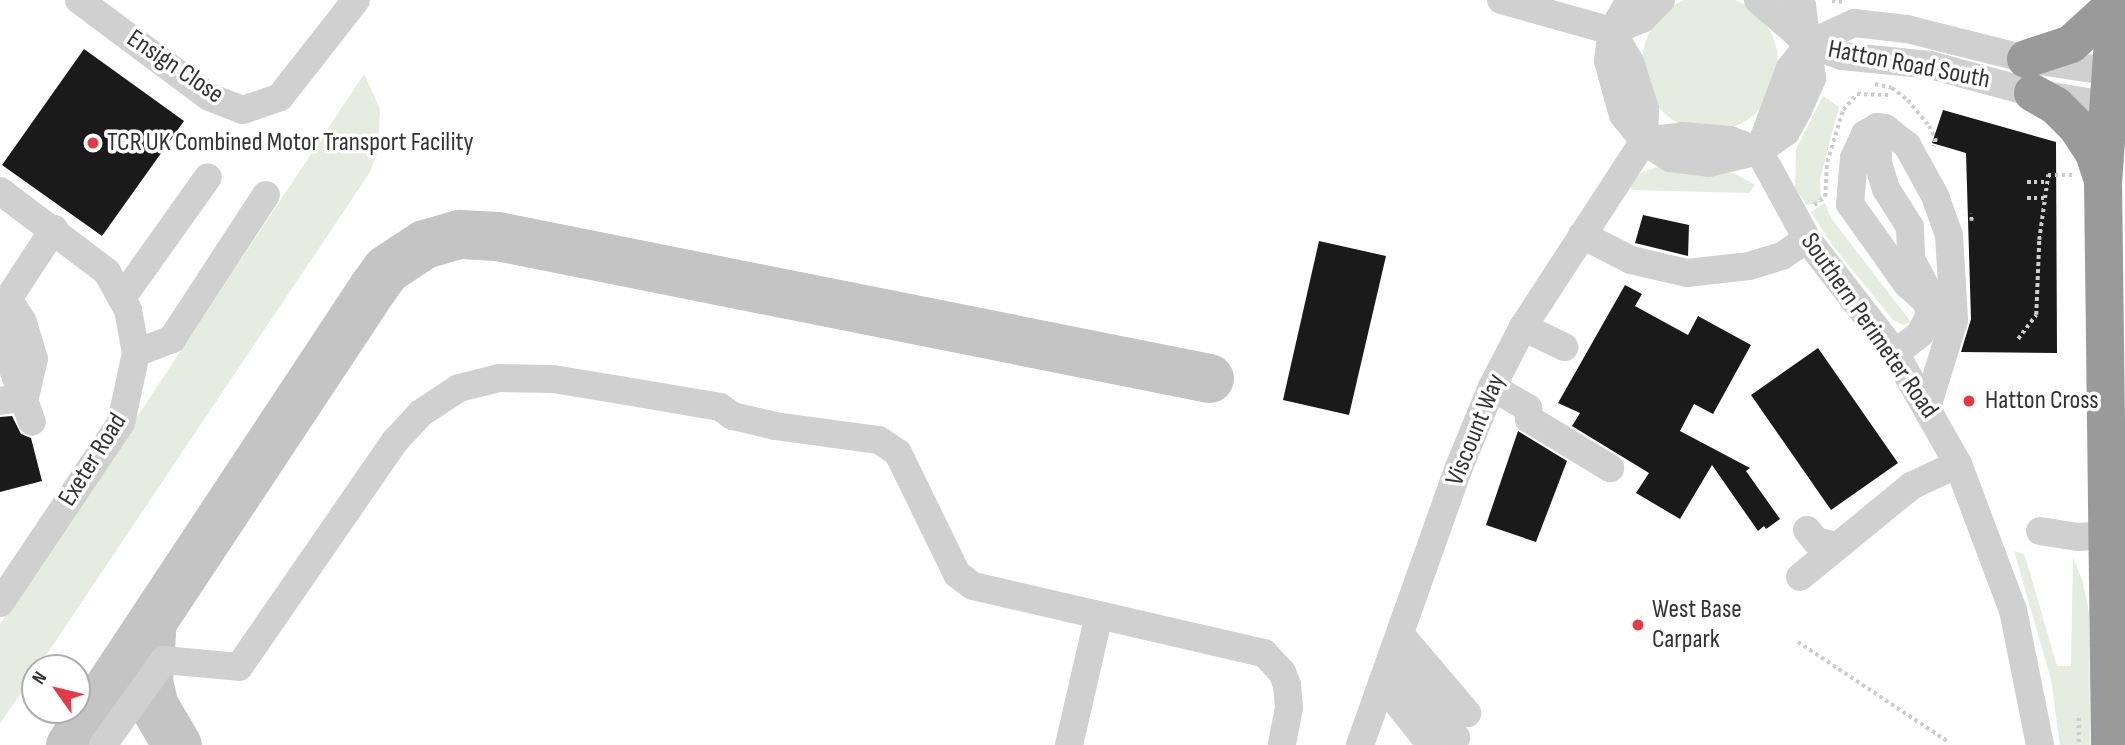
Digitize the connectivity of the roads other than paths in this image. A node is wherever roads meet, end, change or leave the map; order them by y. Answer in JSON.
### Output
{"nodes":[{"id":1,"x":79,"y":0,"type":"edge"},
{"id":2,"x":356,"y":0,"type":"edge"},
{"id":3,"x":1501,"y":0,"type":"edge"},
{"id":4,"x":1630,"y":0,"type":"edge"},
{"id":5,"x":1661,"y":0,"type":"edge"},
{"id":6,"x":1758,"y":0,"type":"edge"},
{"id":7,"x":1794,"y":0,"type":"edge"},
{"id":8,"x":2115,"y":2,"type":"edge"},
{"id":9,"x":1612,"y":31,"type":"junction"},
{"id":10,"x":1809,"y":44,"type":"junction"},
{"id":11,"x":2029,"y":76,"type":"junction"},
{"id":12,"x":2107,"y":89,"type":"edge"},
{"id":13,"x":1877,"y":127,"type":"junction"},
{"id":14,"x":1644,"y":141,"type":"junction"},
{"id":15,"x":1759,"y":151,"type":"junction"},
{"id":16,"x":208,"y":177,"type":"dead end"},
{"id":17,"x":2091,"y":179,"type":"junction"},
{"id":18,"x":0,"y":191,"type":"edge"},
{"id":19,"x":267,"y":195,"type":"dead end"},
{"id":20,"x":54,"y":229,"type":"junction"},
{"id":21,"x":1582,"y":235,"type":"junction"},
{"id":22,"x":1807,"y":239,"type":"junction"},
{"id":23,"x":122,"y":298,"type":"junction"},
{"id":24,"x":1954,"y":312,"type":"junction"},
{"id":25,"x":1523,"y":327,"type":"junction"},
{"id":26,"x":1564,"y":347,"type":"dead end"},
{"id":27,"x":1900,"y":351,"type":"junction"},
{"id":28,"x":136,"y":352,"type":"junction"},
{"id":29,"x":1492,"y":387,"type":"junction"},
{"id":30,"x":1928,"y":404,"type":"junction"},
{"id":31,"x":19,"y":407,"type":"edge"},
{"id":32,"x":1958,"y":464,"type":"junction"},
{"id":33,"x":1610,"y":468,"type":"dead end"},
{"id":34,"x":1807,"y":530,"type":"dead end"},
{"id":35,"x":2040,"y":531,"type":"dead end"},
{"id":36,"x":2109,"y":534,"type":"junction"},
{"id":37,"x":1836,"y":546,"type":"junction"},
{"id":38,"x":1800,"y":578,"type":"dead end"},
{"id":39,"x":0,"y":603,"type":"edge"},
{"id":40,"x":1099,"y":614,"type":"junction"},
{"id":41,"x":1231,"y":645,"type":"junction"},
{"id":42,"x":1391,"y":659,"type":"junction"},
{"id":43,"x":1453,"y":733,"type":"edge"},
{"id":44,"x":103,"y":745,"type":"edge"},
{"id":45,"x":1069,"y":745,"type":"edge"},
{"id":46,"x":1273,"y":745,"type":"edge"},
{"id":47,"x":1282,"y":745,"type":"edge"},
{"id":48,"x":1360,"y":745,"type":"edge"},
{"id":49,"x":2040,"y":745,"type":"edge"},
{"id":50,"x":2110,"y":745,"type":"edge"}],
"edges":[{"from":1,"to":2,"type":"street","name":"Ensign Close"},
{"from":3,"to":9,"type":"street"},
{"from":4,"to":9,"type":"street"},
{"from":5,"to":9,"type":"street"},
{"from":6,"to":10,"type":"street"},
{"from":7,"to":10,"type":"street"},
{"from":8,"to":11,"type":"highway"},
{"from":8,"to":12,"type":"highway"},
{"from":9,"to":14,"type":"street"},
{"from":10,"to":11,"type":"street","name":"Hatton Road South"},
{"from":10,"to":15,"type":"street"},
{"from":11,"to":12,"type":"street","name":"Hatton Road South"},
{"from":11,"to":17,"type":"highway"},
{"from":12,"to":17,"type":"highway"},
{"from":13,"to":24,"type":"street"},
{"from":13,"to":24,"type":"street"},
{"from":13,"to":27,"type":"street"},
{"from":14,"to":15,"type":"street"},
{"from":14,"to":21,"type":"street","name":"Viscount Way"},
{"from":15,"to":22,"type":"street","name":"Southern Perimeter Road"},
{"from":16,"to":23,"type":"street"},
{"from":17,"to":36,"type":"highway"},
{"from":18,"to":20,"type":"street","name":"Exeter Road"},
{"from":19,"to":28,"type":"street"},
{"from":20,"to":23,"type":"street","name":"Exeter Road"},
{"from":20,"to":31,"type":"street"},
{"from":21,"to":22,"type":"street"},
{"from":21,"to":25,"type":"street","name":"Viscount Way"},
{"from":22,"to":27,"type":"street","name":"Southern Perimeter Road"},
{"from":23,"to":28,"type":"street","name":"Exeter Road"},
{"from":24,"to":27,"type":"street"},
{"from":24,"to":30,"type":"street"},
{"from":25,"to":26,"type":"street"},
{"from":25,"to":29,"type":"street","name":"Viscount Way"},
{"from":27,"to":30,"type":"street","name":"Southern Perimeter Road"},
{"from":28,"to":39,"type":"street","name":"Exeter Road"},
{"from":29,"to":33,"type":"street"},
{"from":29,"to":42,"type":"street","name":"Viscount Way"},
{"from":30,"to":32,"type":"street","name":"Southern Perimeter Road"},
{"from":32,"to":37,"type":"street"},
{"from":32,"to":49,"type":"street","name":"Southern Perimeter Road"},
{"from":34,"to":37,"type":"street"},
{"from":35,"to":36,"type":"street"},
{"from":36,"to":50,"type":"highway"},
{"from":37,"to":38,"type":"street"},
{"from":40,"to":41,"type":"street"},
{"from":40,"to":44,"type":"street"},
{"from":40,"to":45,"type":"street"},
{"from":41,"to":46,"type":"street"},
{"from":41,"to":47,"type":"street"},
{"from":42,"to":43,"type":"street"},
{"from":42,"to":43,"type":"street"},
{"from":42,"to":48,"type":"street","name":"Viscount Way"}]}
